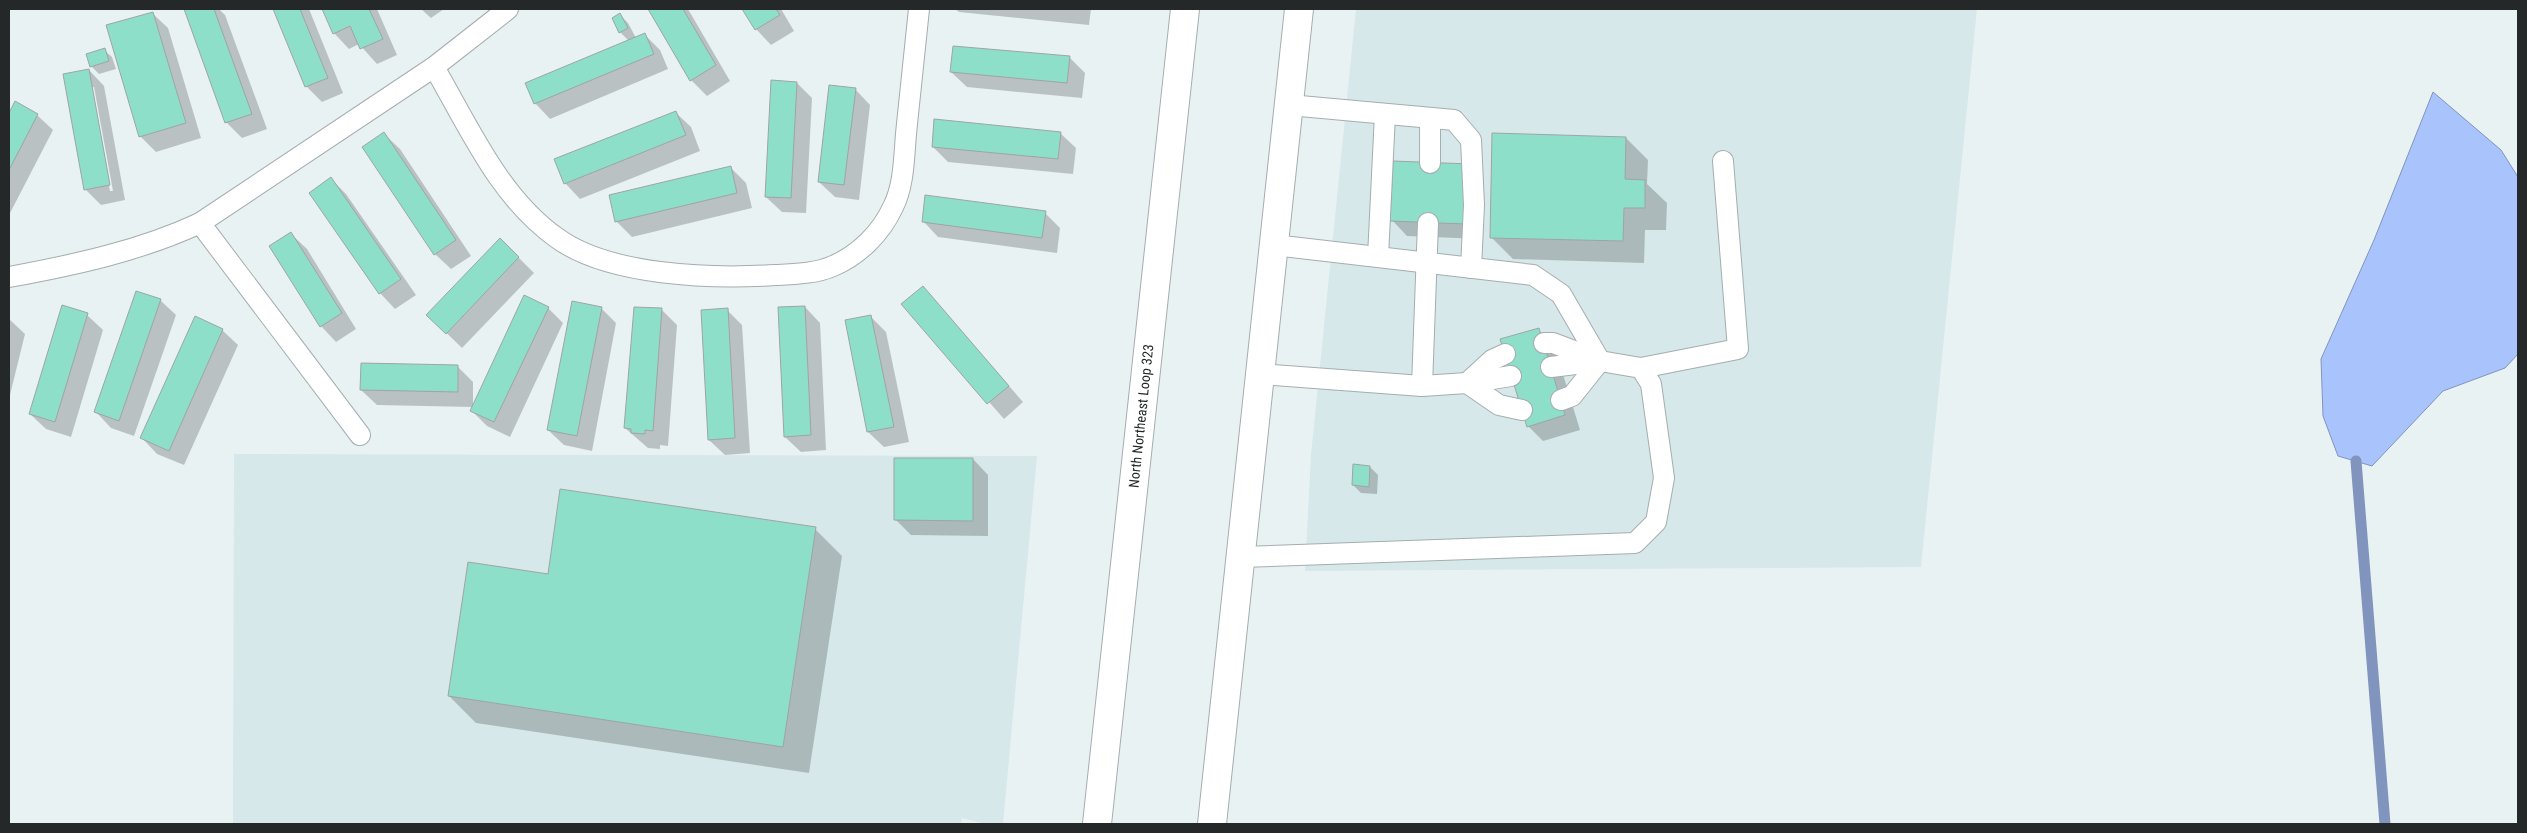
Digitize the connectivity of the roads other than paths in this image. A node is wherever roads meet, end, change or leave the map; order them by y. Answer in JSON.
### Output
{"nodes":[{"id":1,"x":508,"y":9,"type":"edge"},
{"id":2,"x":919,"y":9,"type":"edge"},
{"id":3,"x":1185,"y":9,"type":"edge"},
{"id":4,"x":1299,"y":9,"type":"edge"},
{"id":5,"x":434,"y":67,"type":"junction"},
{"id":6,"x":1288,"y":105,"type":"junction"},
{"id":7,"x":1384,"y":114,"type":"junction"},
{"id":8,"x":1430,"y":118,"type":"junction"},
{"id":9,"x":1722,"y":161,"type":"dead end"},
{"id":10,"x":1430,"y":162,"type":"dead end"},
{"id":11,"x":1428,"y":222,"type":"dead end"},
{"id":12,"x":200,"y":223,"type":"junction"},
{"id":13,"x":1274,"y":245,"type":"junction"},
{"id":14,"x":1378,"y":257,"type":"junction"},
{"id":15,"x":1426,"y":263,"type":"junction"},
{"id":16,"x":1471,"y":268,"type":"junction"},
{"id":17,"x":9,"y":276,"type":"edge"},
{"id":18,"x":1544,"y":343,"type":"dead end"},
{"id":19,"x":1505,"y":354,"type":"dead end"},
{"id":20,"x":1600,"y":361,"type":"junction"},
{"id":21,"x":1551,"y":367,"type":"dead end"},
{"id":22,"x":1641,"y":368,"type":"junction"},
{"id":23,"x":1260,"y":374,"type":"junction"},
{"id":24,"x":1511,"y":376,"type":"dead end"},
{"id":25,"x":1468,"y":383,"type":"junction"},
{"id":26,"x":1422,"y":386,"type":"junction"},
{"id":27,"x":1561,"y":400,"type":"dead end"},
{"id":28,"x":1522,"y":410,"type":"dead end"},
{"id":29,"x":360,"y":435,"type":"dead end"},
{"id":30,"x":1241,"y":557,"type":"junction"},
{"id":31,"x":1097,"y":824,"type":"edge"},
{"id":32,"x":1212,"y":824,"type":"edge"}],
"edges":[{"from":1,"to":5,"type":"lane"},
{"from":2,"to":5,"type":"lane"},
{"from":3,"to":31,"type":"highway","name":"North Northeast Loop 323"},
{"from":4,"to":6,"type":"highway"},
{"from":5,"to":12,"type":"lane"},
{"from":6,"to":7,"type":"lane"},
{"from":6,"to":13,"type":"highway"},
{"from":7,"to":8,"type":"lane"},
{"from":7,"to":14,"type":"lane"},
{"from":8,"to":10,"type":"lane"},
{"from":8,"to":16,"type":"lane"},
{"from":9,"to":22,"type":"lane"},
{"from":11,"to":15,"type":"lane"},
{"from":12,"to":17,"type":"lane"},
{"from":12,"to":29,"type":"lane"},
{"from":13,"to":14,"type":"lane"},
{"from":13,"to":23,"type":"highway"},
{"from":14,"to":15,"type":"lane"},
{"from":15,"to":16,"type":"lane"},
{"from":15,"to":26,"type":"lane"},
{"from":16,"to":20,"type":"lane"},
{"from":18,"to":20,"type":"lane"},
{"from":19,"to":25,"type":"lane"},
{"from":20,"to":21,"type":"lane"},
{"from":20,"to":22,"type":"lane"},
{"from":20,"to":27,"type":"lane"},
{"from":22,"to":30,"type":"lane"},
{"from":23,"to":26,"type":"lane"},
{"from":23,"to":30,"type":"highway"},
{"from":24,"to":25,"type":"lane"},
{"from":25,"to":26,"type":"lane"},
{"from":25,"to":28,"type":"lane"},
{"from":30,"to":32,"type":"highway"}]}
